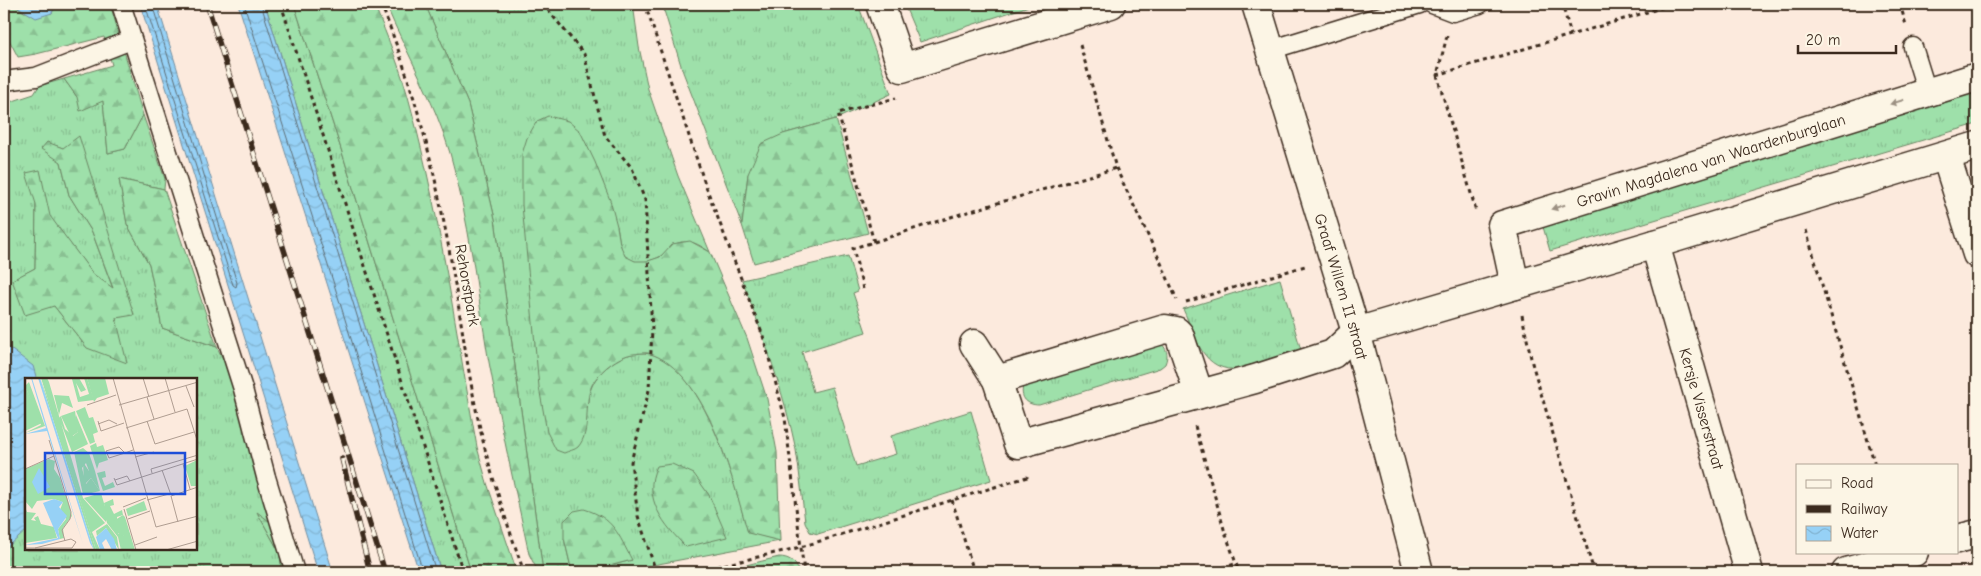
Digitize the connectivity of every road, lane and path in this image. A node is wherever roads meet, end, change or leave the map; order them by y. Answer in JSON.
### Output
{"nodes":[{"id":1,"x":121,"y":4,"type":"edge"},
{"id":2,"x":281,"y":4,"type":"edge"},
{"id":3,"x":381,"y":4,"type":"edge"},
{"id":4,"x":543,"y":4,"type":"edge"},
{"id":5,"x":645,"y":4,"type":"edge"},
{"id":6,"x":880,"y":4,"type":"edge"},
{"id":7,"x":1111,"y":4,"type":"edge"},
{"id":8,"x":1256,"y":4,"type":"edge"},
{"id":9,"x":1420,"y":4,"type":"edge"},
{"id":10,"x":1432,"y":4,"type":"edge"},
{"id":11,"x":1480,"y":4,"type":"edge"},
{"id":12,"x":1559,"y":4,"type":"edge"},
{"id":13,"x":1674,"y":4,"type":"edge"},
{"id":14,"x":1453,"y":12,"type":"junction"},
{"id":15,"x":1072,"y":15,"type":"junction"},
{"id":16,"x":1571,"y":35,"type":"junction"},
{"id":17,"x":131,"y":40,"type":"junction"},
{"id":18,"x":1913,"y":47,"type":"dead end"},
{"id":19,"x":1270,"y":50,"type":"junction"},
{"id":20,"x":902,"y":68,"type":"junction"},
{"id":21,"x":1437,"y":75,"type":"junction"},
{"id":22,"x":1977,"y":77,"type":"edge"},
{"id":23,"x":4,"y":82,"type":"edge"},
{"id":24,"x":1927,"y":92,"type":"junction"},
{"id":25,"x":1977,"y":146,"type":"edge"},
{"id":26,"x":1946,"y":156,"type":"junction"},
{"id":27,"x":1116,"y":168,"type":"junction"},
{"id":28,"x":1798,"y":201,"type":"junction"},
{"id":29,"x":1502,"y":225,"type":"junction"},
{"id":30,"x":874,"y":242,"type":"junction"},
{"id":31,"x":1655,"y":244,"type":"junction"},
{"id":32,"x":1977,"y":254,"type":"edge"},
{"id":33,"x":1334,"y":258,"type":"junction"},
{"id":34,"x":1516,"y":285,"type":"junction"},
{"id":35,"x":863,"y":289,"type":"dead end"},
{"id":36,"x":1356,"y":332,"type":"junction"},
{"id":37,"x":974,"y":344,"type":"dead end"},
{"id":38,"x":997,"y":380,"type":"junction"},
{"id":39,"x":1193,"y":395,"type":"junction"},
{"id":40,"x":1018,"y":444,"type":"junction"},
{"id":41,"x":1875,"y":464,"type":"edge"},
{"id":42,"x":952,"y":500,"type":"junction"},
{"id":43,"x":1977,"y":534,"type":"edge"},
{"id":44,"x":1958,"y":539,"type":"edge"},
{"id":45,"x":801,"y":547,"type":"junction"},
{"id":46,"x":1907,"y":554,"type":"edge"},
{"id":47,"x":1235,"y":564,"type":"junction"},
{"id":48,"x":295,"y":572,"type":"edge"},
{"id":49,"x":463,"y":572,"type":"edge"},
{"id":50,"x":524,"y":572,"type":"edge"},
{"id":51,"x":656,"y":572,"type":"edge"},
{"id":52,"x":693,"y":572,"type":"edge"},
{"id":53,"x":804,"y":572,"type":"edge"},
{"id":54,"x":974,"y":572,"type":"edge"},
{"id":55,"x":1207,"y":572,"type":"edge"},
{"id":56,"x":1239,"y":572,"type":"edge"},
{"id":57,"x":1419,"y":572,"type":"edge"},
{"id":58,"x":1594,"y":572,"type":"edge"},
{"id":59,"x":1749,"y":572,"type":"edge"},
{"id":60,"x":1846,"y":572,"type":"edge"}],
"edges":[{"from":1,"to":17,"type":"lane"},
{"from":2,"to":49,"type":"path"},
{"from":3,"to":50,"type":"path","name":"Rehorstpark"},
{"from":4,"to":51,"type":"path"},
{"from":5,"to":45,"type":"path"},
{"from":6,"to":20,"type":"street"},
{"from":7,"to":15,"type":"street"},
{"from":8,"to":19,"type":"street","name":"Graaf Willem II straat"},
{"from":9,"to":19,"type":"lane"},
{"from":10,"to":14,"type":"lane"},
{"from":11,"to":14,"type":"lane"},
{"from":12,"to":16,"type":"path"},
{"from":13,"to":16,"type":"path"},
{"from":14,"to":21,"type":"path"},
{"from":15,"to":20,"type":"street"},
{"from":15,"to":27,"type":"path"},
{"from":16,"to":21,"type":"path"},
{"from":17,"to":23,"type":"lane"},
{"from":17,"to":48,"type":"lane"},
{"from":18,"to":24,"type":"lane"},
{"from":19,"to":33,"type":"street","name":"Graaf Willem II straat"},
{"from":20,"to":30,"type":"path"},
{"from":21,"to":29,"type":"path"},
{"from":22,"to":24,"type":"street","name":"Gravin Magdalena van Waardenburglaan"},
{"from":24,"to":29,"type":"street","name":"Gravin Magdalena van Waardenburglaan","one_way":true},
{"from":25,"to":26,"type":"street"},
{"from":26,"to":28,"type":"street"},
{"from":26,"to":32,"type":"street"},
{"from":27,"to":30,"type":"path"},
{"from":27,"to":33,"type":"path"},
{"from":28,"to":31,"type":"street"},
{"from":28,"to":41,"type":"path"},
{"from":29,"to":34,"type":"street"},
{"from":30,"to":35,"type":"path"},
{"from":31,"to":34,"type":"street"},
{"from":31,"to":59,"type":"street","name":"Kersje Visserstraat"},
{"from":33,"to":36,"type":"street","name":"Graaf Willem II straat"},
{"from":34,"to":36,"type":"street"},
{"from":34,"to":58,"type":"path"},
{"from":36,"to":39,"type":"street"},
{"from":36,"to":57,"type":"street","name":"Graaf Willem II straat"},
{"from":37,"to":38,"type":"street"},
{"from":38,"to":39,"type":"street"},
{"from":38,"to":40,"type":"street"},
{"from":39,"to":40,"type":"street"},
{"from":39,"to":47,"type":"path"},
{"from":40,"to":42,"type":"path"},
{"from":42,"to":45,"type":"path"},
{"from":42,"to":54,"type":"path"},
{"from":43,"to":44,"type":"street"},
{"from":45,"to":52,"type":"path"},
{"from":45,"to":53,"type":"path"},
{"from":46,"to":60,"type":"street"},
{"from":47,"to":55,"type":"path"},
{"from":47,"to":56,"type":"path"}]}
